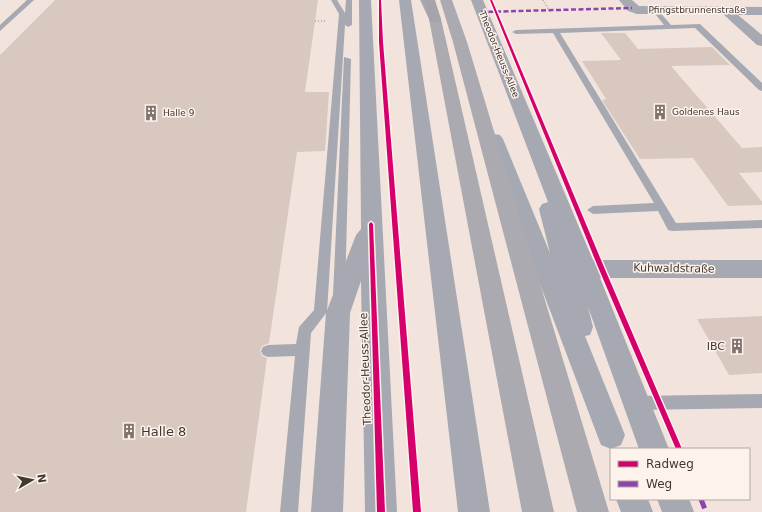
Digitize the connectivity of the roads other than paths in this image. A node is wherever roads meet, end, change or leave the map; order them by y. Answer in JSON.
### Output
{"nodes":[{"id":1,"x":31,"y":0,"type":"edge"},
{"id":2,"x":334,"y":0,"type":"edge"},
{"id":3,"x":349,"y":0,"type":"edge"},
{"id":4,"x":365,"y":0,"type":"edge"},
{"id":5,"x":405,"y":0,"type":"edge"},
{"id":6,"x":426,"y":0,"type":"edge"},
{"id":7,"x":446,"y":0,"type":"edge"},
{"id":8,"x":477,"y":0,"type":"edge"},
{"id":9,"x":628,"y":4,"type":"edge"},
{"id":10,"x":432,"y":10,"type":"edge"},
{"id":11,"x":655,"y":10,"type":"junction"},
{"id":12,"x":725,"y":10,"type":"junction"},
{"id":13,"x":762,"y":11,"type":"edge"},
{"id":14,"x":669,"y":27,"type":"junction"},
{"id":15,"x":0,"y":29,"type":"edge"},
{"id":16,"x":555,"y":31,"type":"junction"},
{"id":17,"x":516,"y":32,"type":"dead end"},
{"id":18,"x":762,"y":42,"type":"edge"},
{"id":19,"x":473,"y":86,"type":"junction"},
{"id":20,"x":762,"y":88,"type":"edge"},
{"id":21,"x":520,"y":107,"type":"junction"},
{"id":22,"x":662,"y":207,"type":"junction"},
{"id":23,"x":593,"y":210,"type":"dead end"},
{"id":24,"x":370,"y":224,"type":"junction"},
{"id":25,"x":762,"y":224,"type":"edge"},
{"id":26,"x":341,"y":232,"type":"junction"},
{"id":27,"x":356,"y":264,"type":"junction"},
{"id":28,"x":585,"y":269,"type":"junction"},
{"id":29,"x":762,"y":269,"type":"edge"},
{"id":30,"x":373,"y":307,"type":"junction"},
{"id":31,"x":338,"y":313,"type":"junction"},
{"id":32,"x":268,"y":350,"type":"dead end"},
{"id":33,"x":302,"y":350,"type":"junction"},
{"id":34,"x":762,"y":401,"type":"edge"},
{"id":35,"x":637,"y":403,"type":"junction"},
{"id":36,"x":613,"y":442,"type":"edge"},
{"id":37,"x":654,"y":448,"type":"edge"},
{"id":38,"x":632,"y":500,"type":"edge"},
{"id":39,"x":673,"y":500,"type":"edge"},
{"id":40,"x":289,"y":512,"type":"edge"},
{"id":41,"x":327,"y":512,"type":"edge"},
{"id":42,"x":381,"y":512,"type":"edge"},
{"id":43,"x":474,"y":512,"type":"edge"},
{"id":44,"x":538,"y":512,"type":"edge"},
{"id":45,"x":593,"y":512,"type":"edge"},
{"id":46,"x":637,"y":512,"type":"edge"},
{"id":47,"x":678,"y":512,"type":"edge"}],
"edges":[{"from":1,"to":15,"type":"lane"},
{"from":2,"to":33,"type":"lane"},
{"from":3,"to":26,"type":"lane"},
{"from":4,"to":24,"type":"street","name":"Theodor-Heuss-Allee"},
{"from":5,"to":43,"type":"street"},
{"from":6,"to":10,"type":"main road"},
{"from":7,"to":19,"type":"main road","name":"Theodor-Heuss-Allee"},
{"from":8,"to":21,"type":"street","name":"Theodor-Heuss-Allee"},
{"from":9,"to":11,"type":"street","name":"Pfingstbrunnenstraße"},
{"from":10,"to":44,"type":"main road"},
{"from":11,"to":12,"type":"street","name":"Pfingstbrunnenstraße"},
{"from":11,"to":14,"type":"lane"},
{"from":12,"to":13,"type":"street","name":"Pfingstbrunnenstraße"},
{"from":12,"to":18,"type":"street"},
{"from":14,"to":16,"type":"lane"},
{"from":14,"to":20,"type":"lane"},
{"from":16,"to":17,"type":"lane"},
{"from":16,"to":22,"type":"lane"},
{"from":19,"to":36,"type":"street","name":"Theodor-Heuss-Allee"},
{"from":19,"to":45,"type":"main road","name":"Theodor-Heuss-Allee"},
{"from":21,"to":28,"type":"street","name":"Theodor-Heuss-Allee"},
{"from":21,"to":36,"type":"street","name":"Theodor-Heuss-Allee"},
{"from":22,"to":23,"type":"lane"},
{"from":22,"to":25,"type":"lane"},
{"from":24,"to":27,"type":"street","name":"Theodor-Heuss-Allee"},
{"from":24,"to":30,"type":"street","name":"Theodor-Heuss-Allee"},
{"from":26,"to":27,"type":"lane"},
{"from":26,"to":31,"type":"lane"},
{"from":27,"to":30,"type":"lane"},
{"from":27,"to":31,"type":"street","name":"Theodor-Heuss-Allee"},
{"from":28,"to":29,"type":"street","name":"Kuhwaldstraße"},
{"from":28,"to":35,"type":"street","name":"Theodor-Heuss-Allee"},
{"from":30,"to":42,"type":"street","name":"Theodor-Heuss-Allee"},
{"from":31,"to":41,"type":"street","name":"Theodor-Heuss-Allee"},
{"from":32,"to":33,"type":"lane"},
{"from":33,"to":40,"type":"lane"},
{"from":34,"to":35,"type":"lane"},
{"from":35,"to":37,"type":"street","name":"Theodor-Heuss-Allee"},
{"from":38,"to":46,"type":"street"},
{"from":39,"to":47,"type":"street"}]}
